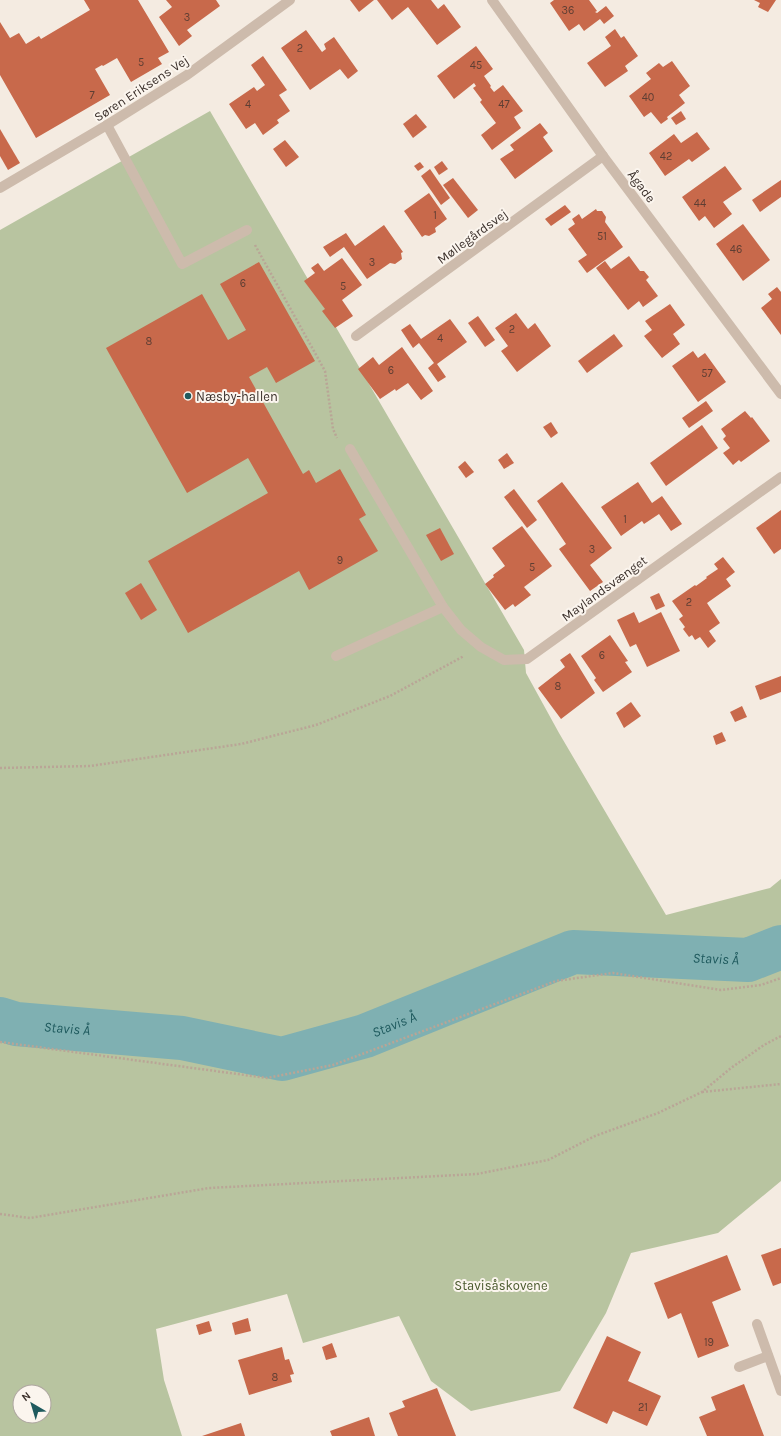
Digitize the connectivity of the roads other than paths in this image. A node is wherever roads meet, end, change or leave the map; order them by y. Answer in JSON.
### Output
{"nodes":[{"id":1,"x":290,"y":0,"type":"edge"},
{"id":2,"x":492,"y":0,"type":"edge"},
{"id":3,"x":107,"y":125,"type":"junction"},
{"id":4,"x":603,"y":156,"type":"junction"},
{"id":5,"x":0,"y":188,"type":"edge"},
{"id":6,"x":246,"y":230,"type":"road end"},
{"id":7,"x":356,"y":336,"type":"dead end"},
{"id":8,"x":777,"y":382,"type":"edge"},
{"id":9,"x":781,"y":394,"type":"edge"},
{"id":10,"x":350,"y":448,"type":"road end"},
{"id":11,"x":781,"y":477,"type":"edge"},
{"id":12,"x":443,"y":607,"type":"junction"},
{"id":13,"x":336,"y":656,"type":"dead end"},
{"id":14,"x":756,"y":1324,"type":"dead end"},
{"id":15,"x":768,"y":1356,"type":"junction"},
{"id":16,"x":740,"y":1367,"type":"dead end"},
{"id":17,"x":781,"y":1391,"type":"edge"}],
"edges":[{"from":1,"to":3,"type":"street","name":"Søren Eriksens Vej"},
{"from":2,"to":4,"type":"street","name":"Ågade"},
{"from":3,"to":5,"type":"street","name":"Søren Eriksens Vej"},
{"from":3,"to":6,"type":"street"},
{"from":4,"to":7,"type":"street","name":"Møllegårdsvej"},
{"from":4,"to":8,"type":"street","name":"Ågade"},
{"from":8,"to":9,"type":"street","name":"Ågade"},
{"from":10,"to":12,"type":"street","name":"Maylandsvænget"},
{"from":11,"to":12,"type":"street","name":"Maylandsvænget"},
{"from":12,"to":13,"type":"street"},
{"from":14,"to":15,"type":"street"},
{"from":15,"to":16,"type":"street"},
{"from":15,"to":17,"type":"street"}]}
